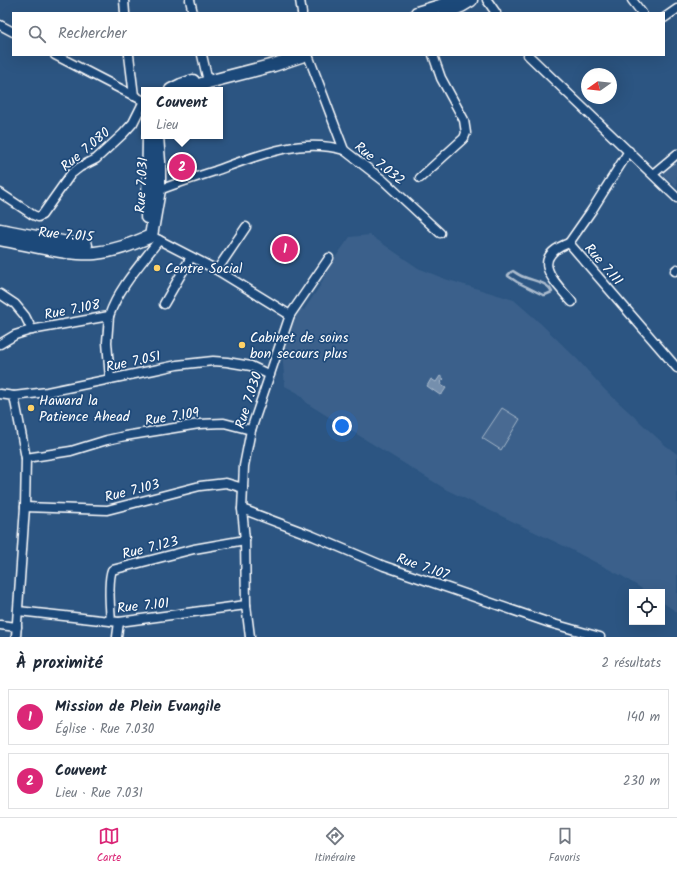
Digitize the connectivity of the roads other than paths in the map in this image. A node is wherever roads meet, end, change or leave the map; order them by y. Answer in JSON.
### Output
{"nodes":[{"id":1,"x":124,"y":0,"type":"edge"},
{"id":2,"x":190,"y":0,"type":"edge"},
{"id":3,"x":300,"y":0,"type":"edge"},
{"id":4,"x":454,"y":0,"type":"edge"},
{"id":5,"x":471,"y":0,"type":"edge"},
{"id":6,"x":487,"y":0,"type":"edge"},
{"id":7,"x":632,"y":0,"type":"edge"},
{"id":8,"x":677,"y":9,"type":"edge"},
{"id":9,"x":125,"y":12,"type":"edge"},
{"id":10,"x":193,"y":12,"type":"edge"},
{"id":11,"x":302,"y":12,"type":"edge"},
{"id":12,"x":420,"y":12,"type":"edge"},
{"id":13,"x":446,"y":12,"type":"edge"},
{"id":14,"x":495,"y":12,"type":"edge"},
{"id":15,"x":641,"y":12,"type":"edge"},
{"id":16,"x":665,"y":17,"type":"edge"},
{"id":17,"x":0,"y":25,"type":"edge"},
{"id":18,"x":12,"y":31,"type":"edge"},
{"id":19,"x":57,"y":56,"type":"edge"},
{"id":20,"x":129,"y":56,"type":"edge"},
{"id":21,"x":202,"y":56,"type":"edge"},
{"id":22,"x":275,"y":56,"type":"edge"},
{"id":23,"x":301,"y":56,"type":"edge"},
{"id":24,"x":308,"y":56,"type":"edge"},
{"id":25,"x":432,"y":56,"type":"edge"},
{"id":26,"x":529,"y":56,"type":"edge"},
{"id":27,"x":207,"y":77,"type":"junction"},
{"id":28,"x":176,"y":87,"type":"edge"},
{"id":29,"x":194,"y":87,"type":"edge"},
{"id":30,"x":134,"y":96,"type":"junction"},
{"id":31,"x":141,"y":100,"type":"edge"},
{"id":32,"x":141,"y":107,"type":"edge"},
{"id":33,"x":150,"y":139,"type":"edge"},
{"id":34,"x":157,"y":139,"type":"edge"},
{"id":35,"x":344,"y":150,"type":"junction"},
{"id":36,"x":629,"y":151,"type":"junction"},
{"id":37,"x":677,"y":154,"type":"edge"},
{"id":38,"x":653,"y":174,"type":"junction"},
{"id":39,"x":420,"y":178,"type":"dead end"},
{"id":40,"x":159,"y":190,"type":"junction"},
{"id":41,"x":0,"y":193,"type":"edge"},
{"id":42,"x":677,"y":198,"type":"edge"},
{"id":43,"x":246,"y":227,"type":"dead end"},
{"id":44,"x":0,"y":230,"type":"edge"},
{"id":45,"x":440,"y":233,"type":"dead end"},
{"id":46,"x":152,"y":236,"type":"junction"},
{"id":47,"x":0,"y":239,"type":"edge"},
{"id":48,"x":569,"y":243,"type":"junction"},
{"id":49,"x":191,"y":257,"type":"junction"},
{"id":50,"x":329,"y":258,"type":"dead end"},
{"id":51,"x":217,"y":270,"type":"junction"},
{"id":52,"x":0,"y":294,"type":"edge"},
{"id":53,"x":572,"y":302,"type":"dead end"},
{"id":54,"x":164,"y":304,"type":"dead end"},
{"id":55,"x":290,"y":315,"type":"junction"},
{"id":56,"x":109,"y":316,"type":"junction"},
{"id":57,"x":32,"y":330,"type":"junction"},
{"id":58,"x":0,"y":344,"type":"edge"},
{"id":59,"x":677,"y":368,"type":"edge"},
{"id":60,"x":270,"y":375,"type":"junction"},
{"id":61,"x":110,"y":379,"type":"junction"},
{"id":62,"x":0,"y":394,"type":"edge"},
{"id":63,"x":14,"y":396,"type":"junction"},
{"id":64,"x":251,"y":430,"type":"junction"},
{"id":65,"x":26,"y":458,"type":"junction"},
{"id":66,"x":243,"y":488,"type":"junction"},
{"id":67,"x":25,"y":507,"type":"junction"},
{"id":68,"x":242,"y":509,"type":"junction"},
{"id":69,"x":245,"y":540,"type":"junction"},
{"id":70,"x":246,"y":605,"type":"junction"},
{"id":71,"x":18,"y":611,"type":"junction"},
{"id":72,"x":115,"y":622,"type":"junction"},
{"id":73,"x":0,"y":625,"type":"edge"},
{"id":74,"x":17,"y":627,"type":"junction"},
{"id":75,"x":16,"y":637,"type":"edge"},
{"id":76,"x":117,"y":637,"type":"edge"},
{"id":77,"x":250,"y":637,"type":"edge"},
{"id":78,"x":600,"y":637,"type":"edge"}],
"edges":[{"from":1,"to":9,"type":"street"},
{"from":2,"to":10,"type":"street"},
{"from":3,"to":11,"type":"street"},
{"from":4,"to":12,"type":"main road"},
{"from":5,"to":13,"type":"main road"},
{"from":6,"to":14,"type":"street"},
{"from":7,"to":15,"type":"street"},
{"from":8,"to":16,"type":"street"},
{"from":17,"to":18,"type":"street"},
{"from":19,"to":30,"type":"street"},
{"from":20,"to":30,"type":"street"},
{"from":21,"to":27,"type":"street"},
{"from":22,"to":27,"type":"main road"},
{"from":23,"to":29,"type":"main road"},
{"from":24,"to":35,"type":"street","name":"Rue 7.032"},
{"from":25,"to":39,"type":"street"},
{"from":26,"to":36,"type":"street"},
{"from":27,"to":28,"type":"main road"},
{"from":30,"to":31,"type":"street"},
{"from":32,"to":41,"type":"street","name":"Rue 7.080"},
{"from":33,"to":46,"type":"main road","name":"Rue 7.031"},
{"from":34,"to":40,"type":"main road","name":"Rue 7.031"},
{"from":35,"to":40,"type":"street"},
{"from":35,"to":45,"type":"street","name":"Rue 7.032"},
{"from":36,"to":38,"type":"street"},
{"from":36,"to":48,"type":"street","name":"Rue 7.111"},
{"from":37,"to":38,"type":"street"},
{"from":38,"to":42,"type":"street"},
{"from":40,"to":46,"type":"main road","name":"Rue 7.031"},
{"from":43,"to":51,"type":"street"},
{"from":44,"to":46,"type":"main road","name":"Rue 7.015"},
{"from":46,"to":47,"type":"main road","name":"Rue 7.015"},
{"from":46,"to":49,"type":"street"},
{"from":46,"to":56,"type":"street","name":"Rue 7.108"},
{"from":48,"to":53,"type":"street"},
{"from":48,"to":59,"type":"street","name":"Rue 7.111"},
{"from":49,"to":51,"type":"street"},
{"from":49,"to":54,"type":"street"},
{"from":50,"to":55,"type":"street","name":"Rue 7.030"},
{"from":51,"to":55,"type":"street"},
{"from":52,"to":57,"type":"street"},
{"from":55,"to":60,"type":"street","name":"Rue 7.030"},
{"from":56,"to":57,"type":"street","name":"Rue 7.108"},
{"from":56,"to":61,"type":"street"},
{"from":57,"to":58,"type":"street","name":"Rue 7.108"},
{"from":60,"to":61,"type":"street","name":"Rue 7.051"},
{"from":60,"to":64,"type":"street","name":"Rue 7.030"},
{"from":61,"to":63,"type":"street","name":"Rue 7.051"},
{"from":62,"to":63,"type":"street","name":"Rue 7.051"},
{"from":63,"to":65,"type":"street"},
{"from":64,"to":65,"type":"street","name":"Rue 7.109"},
{"from":64,"to":66,"type":"street","name":"Rue 7.030"},
{"from":65,"to":67,"type":"street"},
{"from":66,"to":67,"type":"street","name":"Rue 7.103"},
{"from":66,"to":68,"type":"street","name":"Rue 7.030"},
{"from":67,"to":71,"type":"street"},
{"from":68,"to":69,"type":"street","name":"Rue 7.030"},
{"from":68,"to":78,"type":"street","name":"Rue 7.107"},
{"from":69,"to":70,"type":"street","name":"Rue 7.030"},
{"from":69,"to":72,"type":"street","name":"Rue 7.123"},
{"from":70,"to":72,"type":"street","name":"Rue 7.101"},
{"from":70,"to":77,"type":"street","name":"Rue 7.030"},
{"from":71,"to":72,"type":"street","name":"Rue 7.101"},
{"from":71,"to":74,"type":"street"},
{"from":72,"to":76,"type":"street","name":"Rue 7.123"},
{"from":73,"to":74,"type":"street"},
{"from":74,"to":75,"type":"street"}]}
